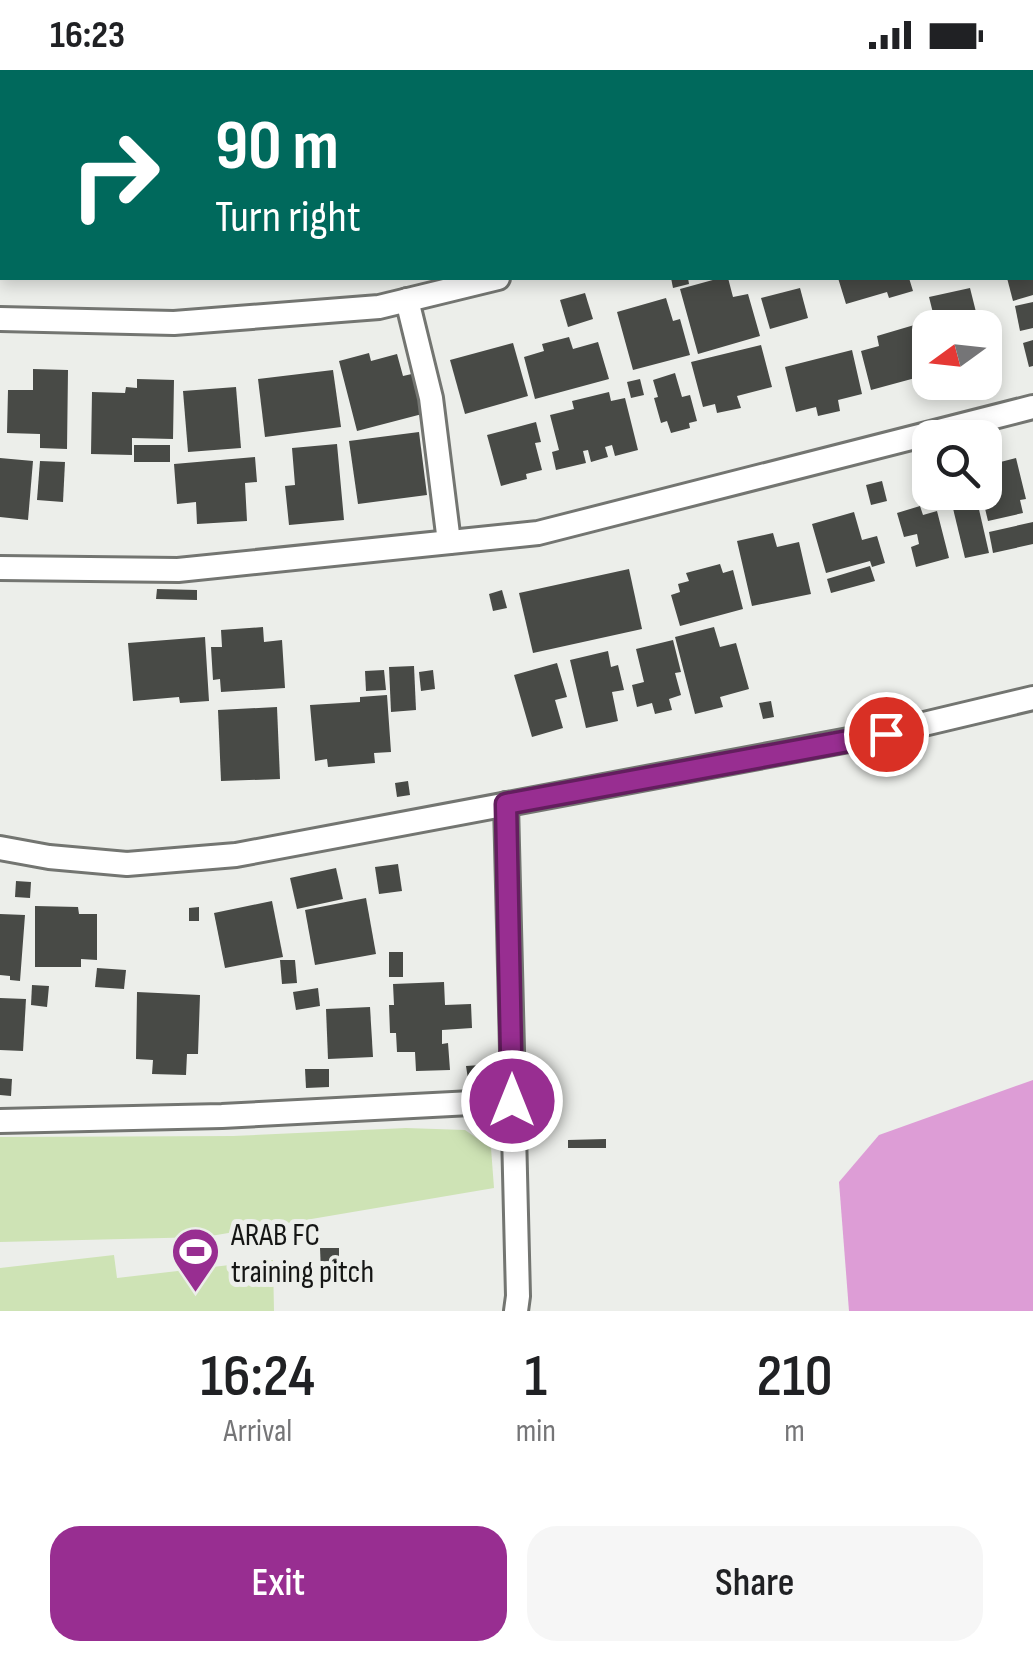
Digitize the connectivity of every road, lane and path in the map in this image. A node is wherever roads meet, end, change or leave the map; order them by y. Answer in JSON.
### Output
{"nodes":[{"id":1,"x":42,"y":70,"type":"edge"},
{"id":2,"x":74,"y":70,"type":"edge"},
{"id":3,"x":483,"y":280,"type":"edge"},
{"id":4,"x":407,"y":300,"type":"junction"},
{"id":5,"x":0,"y":319,"type":"edge"},
{"id":6,"x":1033,"y":407,"type":"edge"},
{"id":7,"x":449,"y":542,"type":"junction"},
{"id":8,"x":0,"y":568,"type":"edge"},
{"id":9,"x":1033,"y":698,"type":"edge"},
{"id":10,"x":506,"y":804,"type":"junction"},
{"id":11,"x":0,"y":848,"type":"edge"},
{"id":12,"x":512,"y":1101,"type":"junction"},
{"id":13,"x":0,"y":1121,"type":"edge"},
{"id":14,"x":516,"y":1311,"type":"edge"}],
"edges":[{"from":1,"to":2,"type":"street"},
{"from":3,"to":4,"type":"street"},
{"from":4,"to":5,"type":"street"},
{"from":4,"to":7,"type":"street"},
{"from":6,"to":7,"type":"street"},
{"from":7,"to":8,"type":"street"},
{"from":9,"to":10,"type":"street"},
{"from":10,"to":11,"type":"street"},
{"from":10,"to":12,"type":"street"},
{"from":12,"to":13,"type":"street"},
{"from":12,"to":14,"type":"street"}]}
